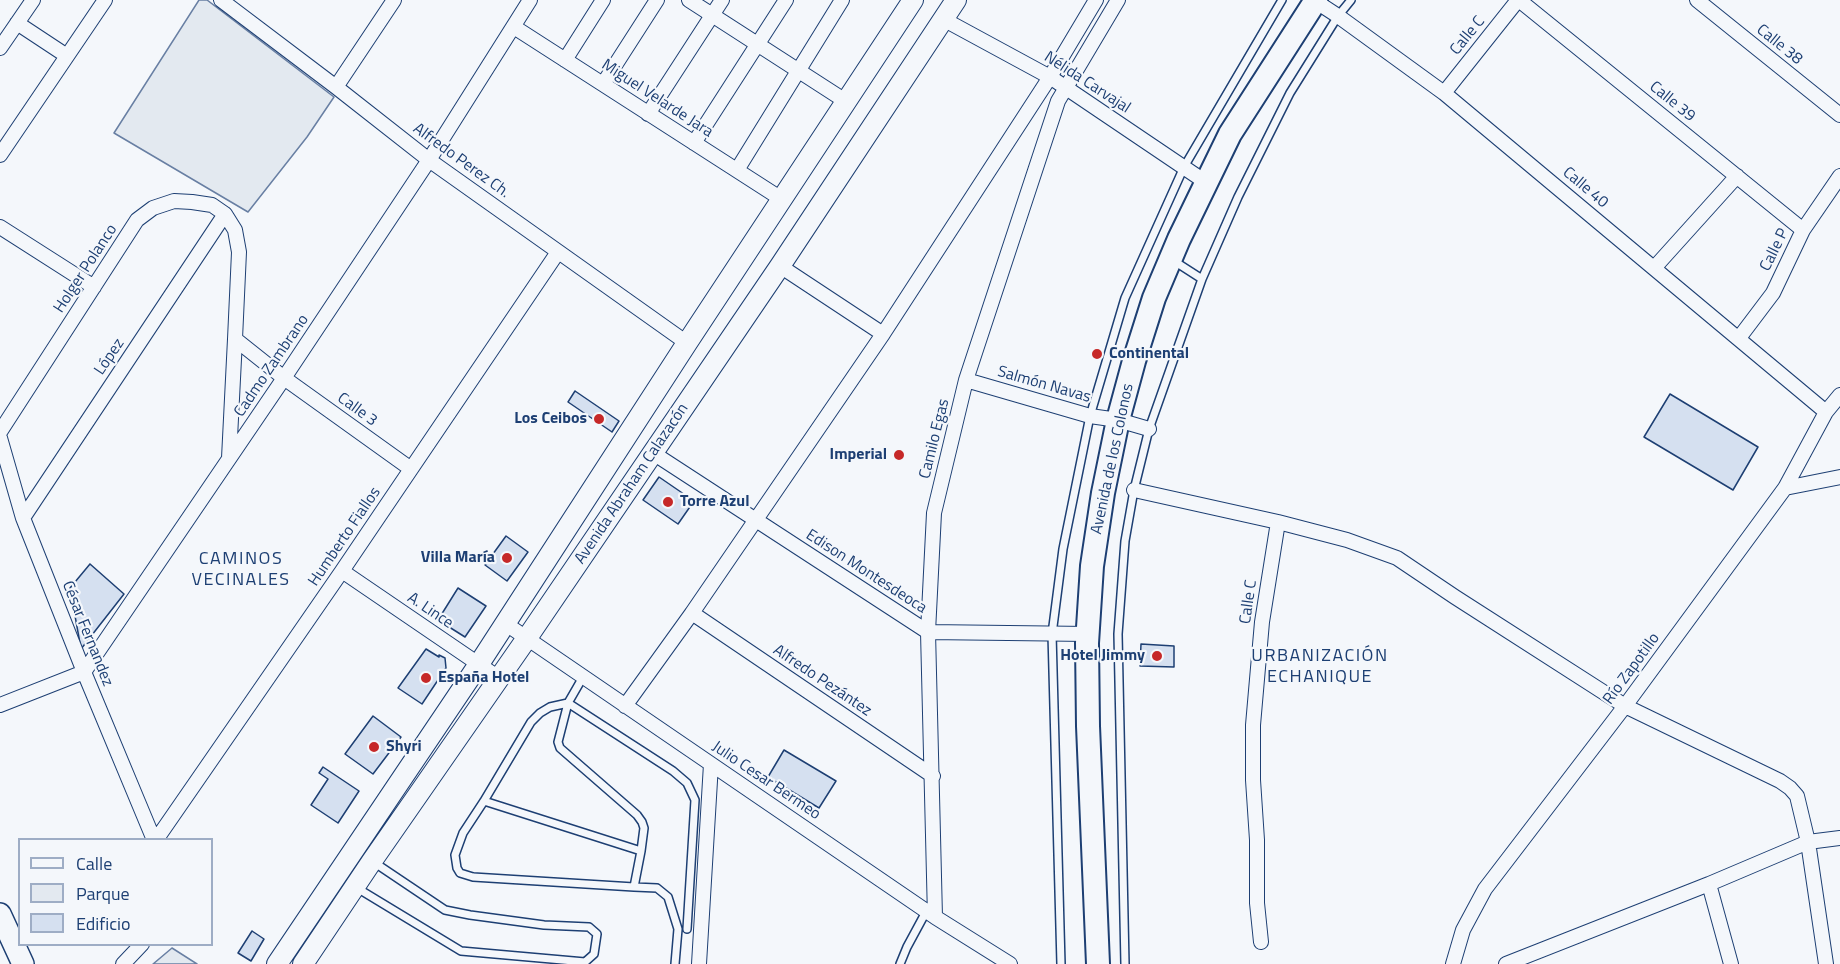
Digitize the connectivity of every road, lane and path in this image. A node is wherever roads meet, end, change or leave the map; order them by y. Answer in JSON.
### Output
{"nodes":[{"id":1,"x":33,"y":0,"type":"edge"},
{"id":2,"x":105,"y":0,"type":"edge"},
{"id":3,"x":221,"y":0,"type":"edge"},
{"id":4,"x":394,"y":0,"type":"edge"},
{"id":5,"x":531,"y":0,"type":"edge"},
{"id":6,"x":603,"y":0,"type":"edge"},
{"id":7,"x":657,"y":0,"type":"edge"},
{"id":8,"x":689,"y":0,"type":"edge"},
{"id":9,"x":722,"y":0,"type":"edge"},
{"id":10,"x":786,"y":0,"type":"edge"},
{"id":11,"x":842,"y":0,"type":"edge"},
{"id":12,"x":913,"y":0,"type":"edge"},
{"id":13,"x":956,"y":0,"type":"edge"},
{"id":14,"x":1096,"y":0,"type":"edge"},
{"id":15,"x":1118,"y":0,"type":"edge"},
{"id":16,"x":1282,"y":0,"type":"edge"},
{"id":17,"x":1351,"y":0,"type":"edge"},
{"id":18,"x":1519,"y":0,"type":"edge"},
{"id":19,"x":1697,"y":0,"type":"edge"},
{"id":20,"x":1315,"y":1,"type":"edge"},
{"id":21,"x":712,"y":15,"type":"junction"},
{"id":22,"x":1338,"y":16,"type":"junction"},
{"id":23,"x":944,"y":19,"type":"junction"},
{"id":24,"x":17,"y":23,"type":"junction"},
{"id":25,"x":514,"y":27,"type":"junction"},
{"id":26,"x":757,"y":44,"type":"junction"},
{"id":27,"x":0,"y":48,"type":"edge"},
{"id":28,"x":67,"y":56,"type":"junction"},
{"id":29,"x":565,"y":60,"type":"junction"},
{"id":30,"x":799,"y":71,"type":"junction"},
{"id":31,"x":1050,"y":77,"type":"junction"},
{"id":32,"x":603,"y":84,"type":"junction"},
{"id":33,"x":336,"y":87,"type":"junction"},
{"id":34,"x":1065,"y":87,"type":"junction"},
{"id":35,"x":1444,"y":93,"type":"junction"},
{"id":36,"x":847,"y":102,"type":"junction"},
{"id":37,"x":648,"y":114,"type":"junction"},
{"id":38,"x":1840,"y":115,"type":"edge"},
{"id":39,"x":694,"y":143,"type":"junction"},
{"id":40,"x":0,"y":155,"type":"edge"},
{"id":41,"x":429,"y":160,"type":"junction"},
{"id":42,"x":1184,"y":167,"type":"junction"},
{"id":43,"x":737,"y":170,"type":"junction"},
{"id":44,"x":1737,"y":176,"type":"junction"},
{"id":45,"x":1840,"y":176,"type":"edge"},
{"id":46,"x":1207,"y":183,"type":"junction"},
{"id":47,"x":783,"y":200,"type":"junction"},
{"id":48,"x":225,"y":214,"type":"junction"},
{"id":49,"x":0,"y":227,"type":"edge"},
{"id":50,"x":1803,"y":230,"type":"junction"},
{"id":51,"x":558,"y":252,"type":"junction"},
{"id":52,"x":1171,"y":259,"type":"junction"},
{"id":53,"x":780,"y":266,"type":"junction"},
{"id":54,"x":1655,"y":267,"type":"junction"},
{"id":55,"x":1202,"y":279,"type":"junction"},
{"id":56,"x":94,"y":287,"type":"junction"},
{"id":57,"x":883,"y":334,"type":"junction"},
{"id":58,"x":1739,"y":338,"type":"junction"},
{"id":59,"x":235,"y":339,"type":"junction"},
{"id":60,"x":687,"y":343,"type":"junction"},
{"id":61,"x":284,"y":378,"type":"junction"},
{"id":62,"x":966,"y":381,"type":"junction"},
{"id":63,"x":1840,"y":395,"type":"edge"},
{"id":64,"x":1826,"y":412,"type":"junction"},
{"id":65,"x":1090,"y":416,"type":"junction"},
{"id":66,"x":1118,"y":420,"type":"junction"},
{"id":67,"x":1149,"y":429,"type":"junction"},
{"id":68,"x":0,"y":432,"type":"edge"},
{"id":69,"x":0,"y":438,"type":"edge"},
{"id":70,"x":653,"y":453,"type":"junction"},
{"id":71,"x":229,"y":460,"type":"junction"},
{"id":72,"x":411,"y":469,"type":"junction"},
{"id":73,"x":1840,"y":477,"type":"edge"},
{"id":74,"x":1785,"y":488,"type":"junction"},
{"id":75,"x":1134,"y":490,"type":"junction"},
{"id":76,"x":23,"y":518,"type":"junction"},
{"id":77,"x":756,"y":520,"type":"junction"},
{"id":78,"x":1278,"y":522,"type":"junction"},
{"id":79,"x":342,"y":571,"type":"junction"},
{"id":80,"x":692,"y":613,"type":"junction"},
{"id":81,"x":506,"y":624,"type":"junction"},
{"id":82,"x":928,"y":632,"type":"junction"},
{"id":83,"x":1052,"y":634,"type":"junction"},
{"id":84,"x":1088,"y":634,"type":"junction"},
{"id":85,"x":527,"y":638,"type":"junction"},
{"id":86,"x":479,"y":664,"type":"junction"},
{"id":87,"x":84,"y":672,"type":"junction"},
{"id":88,"x":583,"y":677,"type":"junction"},
{"id":89,"x":499,"y":678,"type":"junction"},
{"id":90,"x":568,"y":703,"type":"junction"},
{"id":91,"x":0,"y":705,"type":"edge"},
{"id":92,"x":625,"y":706,"type":"junction"},
{"id":93,"x":1626,"y":706,"type":"junction"},
{"id":94,"x":711,"y":764,"type":"junction"},
{"id":95,"x":933,"y":776,"type":"junction"},
{"id":96,"x":484,"y":801,"type":"junction"},
{"id":97,"x":154,"y":838,"type":"edge"},
{"id":98,"x":156,"y":838,"type":"edge"},
{"id":99,"x":1840,"y":838,"type":"edge"},
{"id":100,"x":1808,"y":842,"type":"junction"},
{"id":101,"x":641,"y":851,"type":"junction"},
{"id":102,"x":372,"y":861,"type":"junction"},
{"id":103,"x":1709,"y":884,"type":"junction"},
{"id":104,"x":634,"y":886,"type":"junction"},
{"id":105,"x":354,"y":887,"type":"junction"},
{"id":106,"x":931,"y":913,"type":"junction"},
{"id":107,"x":0,"y":914,"type":"edge"},
{"id":108,"x":678,"y":929,"type":"junction"},
{"id":109,"x":693,"y":930,"type":"junction"},
{"id":110,"x":1261,"y":942,"type":"dead end"},
{"id":111,"x":141,"y":946,"type":"edge"},
{"id":112,"x":310,"y":960,"type":"edge"},
{"id":113,"x":1840,"y":962,"type":"edge"},
{"id":114,"x":22,"y":964,"type":"edge"},
{"id":115,"x":123,"y":964,"type":"edge"},
{"id":116,"x":277,"y":964,"type":"edge"},
{"id":117,"x":675,"y":964,"type":"edge"},
{"id":118,"x":699,"y":964,"type":"edge"},
{"id":119,"x":900,"y":964,"type":"edge"},
{"id":120,"x":1010,"y":964,"type":"edge"},
{"id":121,"x":1061,"y":964,"type":"edge"},
{"id":122,"x":1098,"y":964,"type":"edge"},
{"id":123,"x":1125,"y":964,"type":"edge"},
{"id":124,"x":1453,"y":964,"type":"edge"},
{"id":125,"x":1506,"y":964,"type":"edge"},
{"id":126,"x":1731,"y":964,"type":"edge"},
{"id":127,"x":1827,"y":964,"type":"edge"}],
"edges":[{"from":1,"to":24,"type":"street"},
{"from":2,"to":28,"type":"street"},
{"from":3,"to":33,"type":"street","name":"Alfredo Perez Ch."},
{"from":4,"to":33,"type":"street"},
{"from":5,"to":25,"type":"street","name":"Cadmo Zambrano"},
{"from":6,"to":29,"type":"street"},
{"from":7,"to":32,"type":"street"},
{"from":8,"to":21,"type":"street"},
{"from":9,"to":21,"type":"street"},
{"from":10,"to":26,"type":"street"},
{"from":11,"to":30,"type":"street"},
{"from":12,"to":36,"type":"main road","name":"Avenida Abraham Calazacón"},
{"from":13,"to":23,"type":"main road","name":"Avenida Abraham Calazacón"},
{"from":14,"to":31,"type":"street"},
{"from":15,"to":34,"type":"street","name":"Camilo Egas"},
{"from":16,"to":42,"type":"lane"},
{"from":17,"to":22,"type":"lane"},
{"from":18,"to":35,"type":"street","name":"Calle C"},
{"from":18,"to":44,"type":"street","name":"Calle 39"},
{"from":19,"to":38,"type":"street","name":"Calle 38"},
{"from":20,"to":22,"type":"street","name":"Calle 40"},
{"from":20,"to":46,"type":"highway","name":"Avenida de los Colonos"},
{"from":21,"to":26,"type":"street"},
{"from":21,"to":37,"type":"street"},
{"from":22,"to":35,"type":"street","name":"Calle 40"},
{"from":22,"to":55,"type":"lane"},
{"from":23,"to":31,"type":"street","name":"Nélida Carvajal"},
{"from":23,"to":53,"type":"main road","name":"Avenida Abraham Calazacón"},
{"from":24,"to":27,"type":"street"},
{"from":24,"to":28,"type":"street"},
{"from":25,"to":29,"type":"street","name":"Miguel Velarde Jara"},
{"from":25,"to":41,"type":"street","name":"Cadmo Zambrano"},
{"from":26,"to":30,"type":"street"},
{"from":26,"to":39,"type":"street"},
{"from":28,"to":40,"type":"street"},
{"from":29,"to":32,"type":"street","name":"Miguel Velarde Jara"},
{"from":30,"to":36,"type":"street"},
{"from":30,"to":43,"type":"street"},
{"from":31,"to":34,"type":"street","name":"Nélida Carvajal"},
{"from":31,"to":57,"type":"street"},
{"from":32,"to":37,"type":"street","name":"Miguel Velarde Jara"},
{"from":33,"to":41,"type":"street","name":"Alfredo Perez Ch."},
{"from":34,"to":42,"type":"street","name":"Nélida Carvajal"},
{"from":34,"to":62,"type":"street","name":"Camilo Egas"},
{"from":35,"to":54,"type":"street","name":"Calle 40"},
{"from":36,"to":47,"type":"main road","name":"Avenida Abraham Calazacón"},
{"from":37,"to":39,"type":"street","name":"Miguel Velarde Jara"},
{"from":39,"to":43,"type":"street","name":"Miguel Velarde Jara"},
{"from":41,"to":51,"type":"street","name":"Alfredo Perez Ch."},
{"from":41,"to":61,"type":"street","name":"Cadmo Zambrano"},
{"from":42,"to":46,"type":"street","name":"Nélida Carvajal"},
{"from":42,"to":65,"type":"lane"},
{"from":43,"to":47,"type":"street","name":"Miguel Velarde Jara"},
{"from":44,"to":50,"type":"street","name":"Calle 39"},
{"from":44,"to":54,"type":"street"},
{"from":45,"to":50,"type":"street","name":"Calle P"},
{"from":46,"to":52,"type":"highway","name":"Avenida de los Colonos"},
{"from":47,"to":60,"type":"main road","name":"Avenida Abraham Calazacón"},
{"from":48,"to":56,"type":"street","name":"Holger Polanco"},
{"from":48,"to":59,"type":"street"},
{"from":48,"to":76,"type":"street","name":"López"},
{"from":49,"to":56,"type":"street"},
{"from":50,"to":58,"type":"street","name":"Calle P"},
{"from":51,"to":60,"type":"street","name":"Alfredo Perez Ch."},
{"from":51,"to":72,"type":"street","name":"Humberto Fiallos"},
{"from":52,"to":55,"type":"lane"},
{"from":52,"to":66,"type":"highway","name":"Avenida de los Colonos"},
{"from":53,"to":57,"type":"street"},
{"from":53,"to":70,"type":"main road","name":"Avenida Abraham Calazacón"},
{"from":54,"to":58,"type":"street","name":"Calle 40"},
{"from":55,"to":67,"type":"lane"},
{"from":56,"to":68,"type":"street","name":"Holger Polanco"},
{"from":57,"to":77,"type":"street"},
{"from":58,"to":64,"type":"street","name":"Calle 40"},
{"from":59,"to":61,"type":"street","name":"Calle 3"},
{"from":59,"to":71,"type":"street"},
{"from":60,"to":81,"type":"main road","name":"Avenida Abraham Calazacón"},
{"from":61,"to":71,"type":"street","name":"Cadmo Zambrano"},
{"from":61,"to":72,"type":"street","name":"Calle 3"},
{"from":62,"to":65,"type":"street","name":"Salmón Navas"},
{"from":62,"to":82,"type":"street","name":"Camilo Egas"},
{"from":63,"to":64,"type":"street","name":"Río Zapotillo"},
{"from":64,"to":74,"type":"street","name":"Río Zapotillo"},
{"from":65,"to":66,"type":"street","name":"Salmón Navas"},
{"from":65,"to":83,"type":"lane"},
{"from":66,"to":67,"type":"street","name":"Salmón Navas"},
{"from":66,"to":84,"type":"highway","name":"Avenida de los Colonos"},
{"from":67,"to":75,"type":"lane"},
{"from":69,"to":76,"type":"street","name":"César Fernandez"},
{"from":70,"to":77,"type":"street","name":"Edison Montesdeoca"},
{"from":70,"to":85,"type":"main road","name":"Avenida Abraham Calazacón"},
{"from":71,"to":87,"type":"street","name":"Cadmo Zambrano"},
{"from":72,"to":79,"type":"street","name":"Humberto Fiallos"},
{"from":73,"to":74,"type":"street"},
{"from":74,"to":93,"type":"street","name":"Río Zapotillo"},
{"from":75,"to":78,"type":"street"},
{"from":75,"to":123,"type":"lane"},
{"from":76,"to":87,"type":"street","name":"César Fernandez"},
{"from":77,"to":80,"type":"street"},
{"from":77,"to":82,"type":"street","name":"Edison Montesdeoca"},
{"from":78,"to":93,"type":"street"},
{"from":78,"to":110,"type":"street","name":"Calle C"},
{"from":79,"to":86,"type":"street","name":"A. Lince"},
{"from":79,"to":98,"type":"street","name":"Humberto Fiallos"},
{"from":80,"to":92,"type":"street"},
{"from":80,"to":95,"type":"street","name":"Alfredo Pezántez"},
{"from":81,"to":85,"type":"street","name":"Julio Cesar Bermeo"},
{"from":81,"to":86,"type":"main road","name":"Avenida Abraham Calazacón"},
{"from":82,"to":83,"type":"street","name":"Edison Montesdeoca"},
{"from":82,"to":95,"type":"street","name":"Camilo Egas"},
{"from":83,"to":84,"type":"street","name":"Edison Montesdeoca"},
{"from":83,"to":121,"type":"lane"},
{"from":84,"to":122,"type":"highway","name":"Avenida de los Colonos"},
{"from":85,"to":88,"type":"street","name":"Julio Cesar Bermeo"},
{"from":85,"to":89,"type":"main road","name":"Avenida Abraham Calazacón"},
{"from":86,"to":89,"type":"street","name":"A. Lince"},
{"from":86,"to":116,"type":"main road","name":"Avenida Abraham Calazacón"},
{"from":87,"to":91,"type":"street"},
{"from":87,"to":97,"type":"street","name":"César Fernandez"},
{"from":88,"to":90,"type":"lane"},
{"from":88,"to":92,"type":"street","name":"Julio Cesar Bermeo"},
{"from":89,"to":102,"type":"main road","name":"Avenida Abraham Calazacón"},
{"from":90,"to":96,"type":"lane"},
{"from":90,"to":101,"type":"lane"},
{"from":90,"to":109,"type":"lane"},
{"from":92,"to":94,"type":"street","name":"Julio Cesar Bermeo"},
{"from":93,"to":100,"type":"street"},
{"from":93,"to":124,"type":"street","name":"Río Zapotillo"},
{"from":94,"to":106,"type":"street","name":"Julio Cesar Bermeo"},
{"from":94,"to":109,"type":"street"},
{"from":95,"to":106,"type":"street","name":"Camilo Egas"},
{"from":96,"to":101,"type":"lane"},
{"from":96,"to":104,"type":"lane"},
{"from":99,"to":100,"type":"street"},
{"from":100,"to":103,"type":"street"},
{"from":100,"to":127,"type":"street"},
{"from":101,"to":104,"type":"lane"},
{"from":102,"to":105,"type":"main road","name":"Avenida Abraham Calazacón"},
{"from":102,"to":105,"type":"lane"},
{"from":103,"to":125,"type":"street"},
{"from":103,"to":126,"type":"street"},
{"from":104,"to":108,"type":"lane"},
{"from":105,"to":112,"type":"main road","name":"Avenida Abraham Calazacón"},
{"from":106,"to":119,"type":"lane"},
{"from":106,"to":120,"type":"street","name":"Julio Cesar Bermeo"},
{"from":107,"to":114,"type":"main road"},
{"from":108,"to":109,"type":"lane"},
{"from":108,"to":117,"type":"lane"},
{"from":109,"to":118,"type":"street"},
{"from":111,"to":115,"type":"street"},
{"from":113,"to":127,"type":"street"}]}
